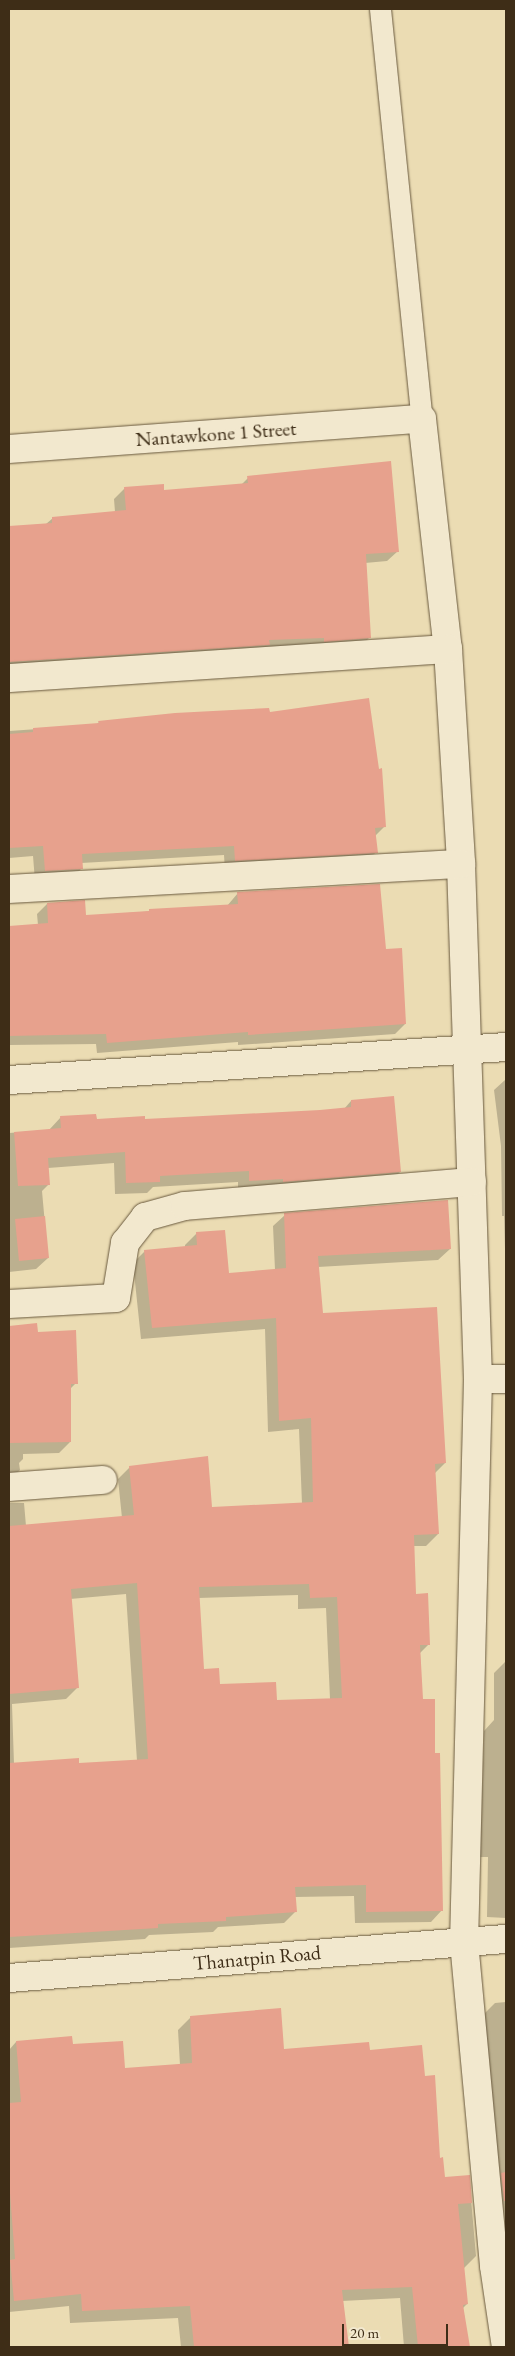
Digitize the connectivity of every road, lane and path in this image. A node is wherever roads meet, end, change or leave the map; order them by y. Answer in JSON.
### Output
{"nodes":[{"id":1,"x":380,"y":9,"type":"edge"},
{"id":2,"x":422,"y":419,"type":"junction"},
{"id":3,"x":9,"y":449,"type":"edge"},
{"id":4,"x":448,"y":649,"type":"junction"},
{"id":5,"x":9,"y":678,"type":"edge"},
{"id":6,"x":461,"y":864,"type":"junction"},
{"id":7,"x":9,"y":889,"type":"edge"},
{"id":8,"x":506,"y":1048,"type":"edge"},
{"id":9,"x":468,"y":1050,"type":"junction"},
{"id":10,"x":9,"y":1080,"type":"edge"},
{"id":11,"x":472,"y":1182,"type":"junction"},
{"id":12,"x":9,"y":1304,"type":"edge"},
{"id":13,"x":478,"y":1379,"type":"junction"},
{"id":14,"x":506,"y":1379,"type":"edge"},
{"id":15,"x":103,"y":1480,"type":"dead end"},
{"id":16,"x":9,"y":1487,"type":"edge"},
{"id":17,"x":506,"y":1939,"type":"edge"},
{"id":18,"x":464,"y":1942,"type":"junction"},
{"id":19,"x":9,"y":1978,"type":"edge"},
{"id":20,"x":506,"y":2347,"type":"edge"}],
"edges":[{"from":1,"to":2,"type":"lane"},
{"from":2,"to":3,"type":"street","name":"Nantawkone 1 Street"},
{"from":2,"to":4,"type":"street"},
{"from":4,"to":5,"type":"street"},
{"from":4,"to":6,"type":"street"},
{"from":6,"to":7,"type":"street"},
{"from":6,"to":9,"type":"street"},
{"from":8,"to":9,"type":"street"},
{"from":9,"to":10,"type":"street"},
{"from":9,"to":11,"type":"street"},
{"from":11,"to":12,"type":"street"},
{"from":11,"to":13,"type":"street"},
{"from":13,"to":14,"type":"street"},
{"from":13,"to":18,"type":"street"},
{"from":15,"to":16,"type":"street"},
{"from":17,"to":18,"type":"street","name":"Thanatpin Road"},
{"from":18,"to":19,"type":"street","name":"Thanatpin Road"},
{"from":18,"to":20,"type":"street"}]}
